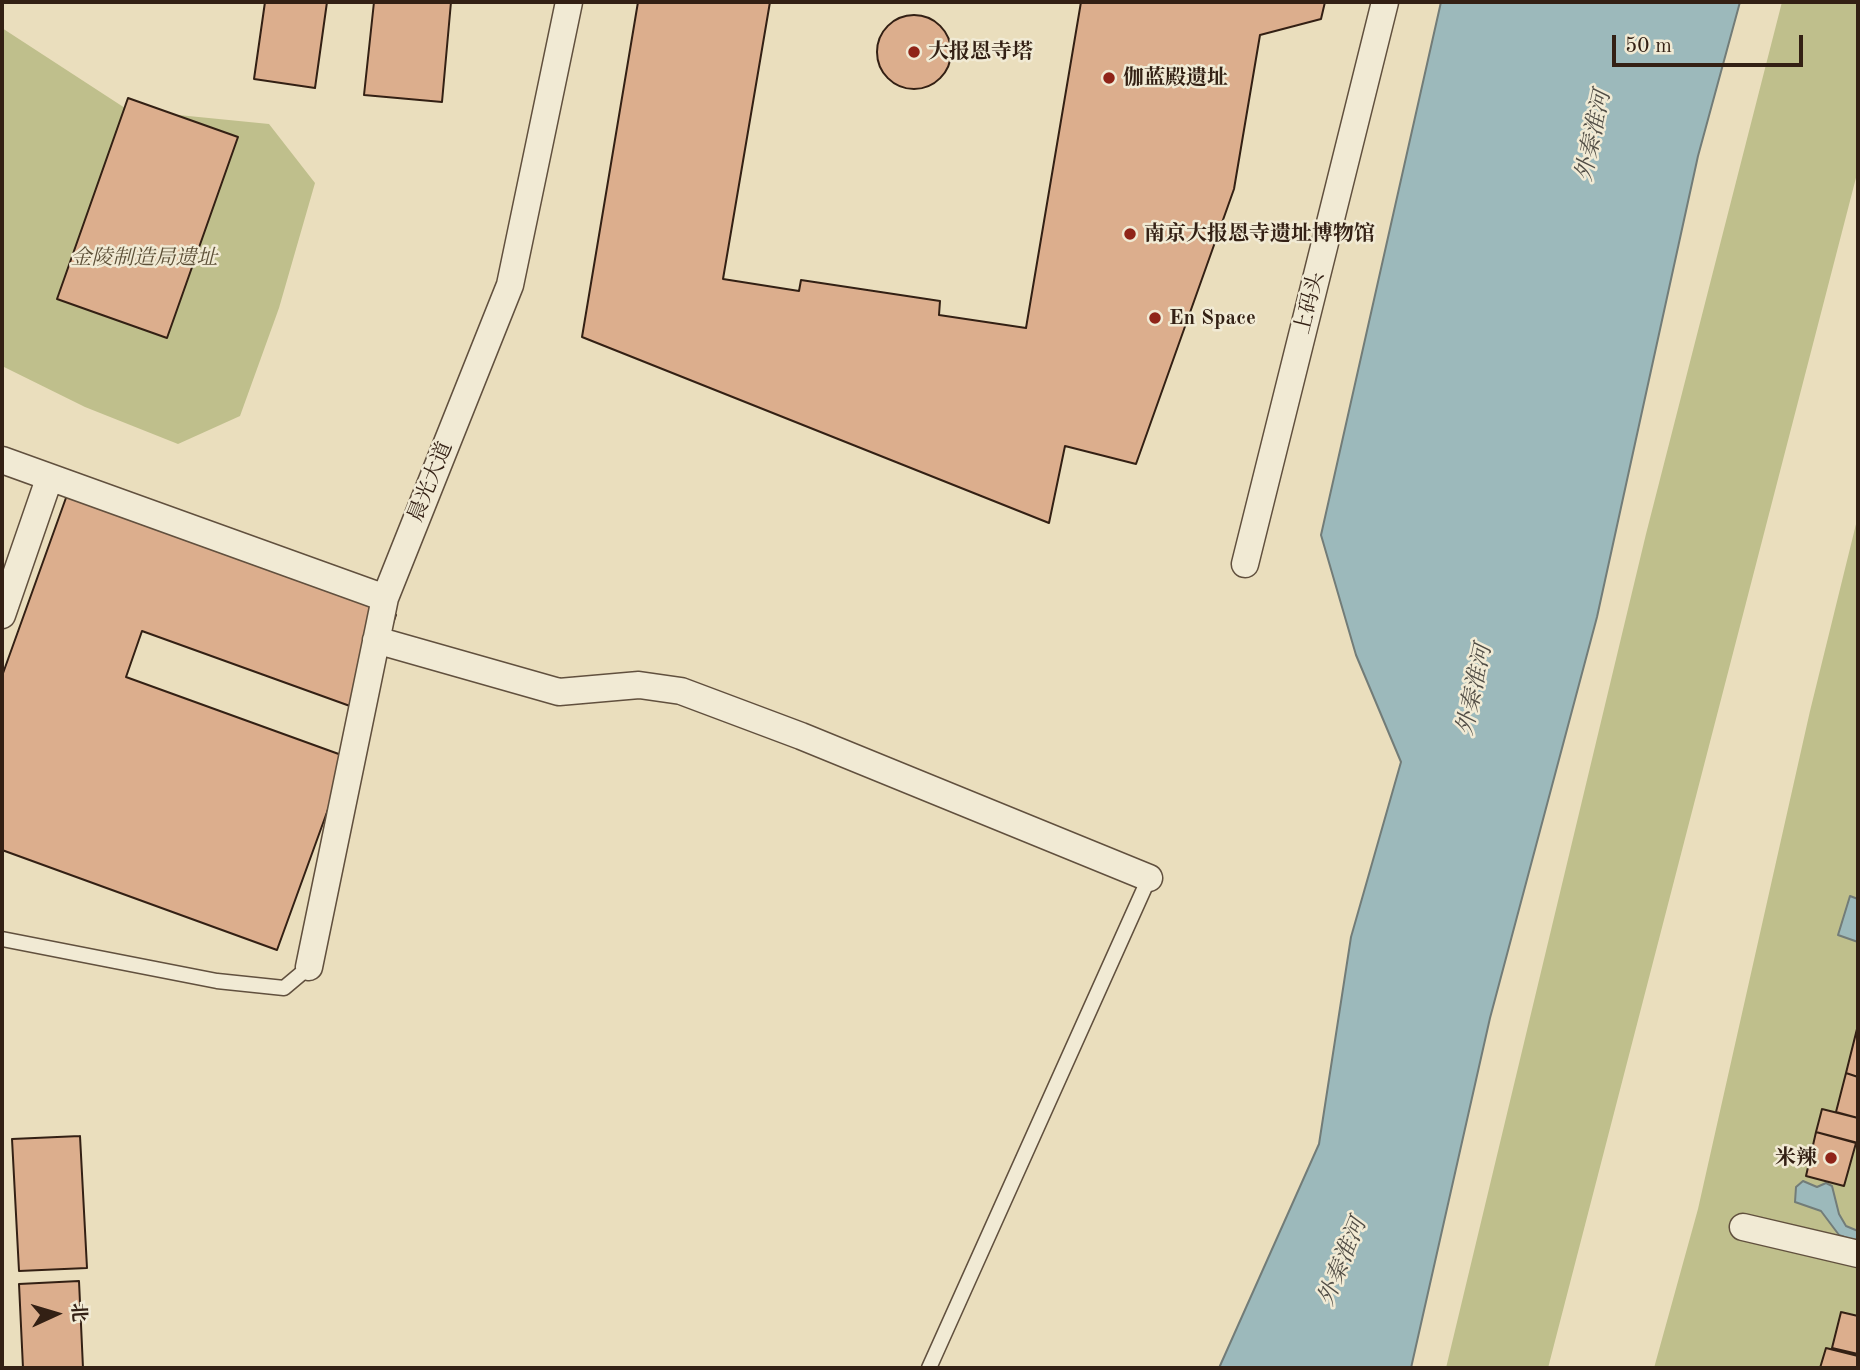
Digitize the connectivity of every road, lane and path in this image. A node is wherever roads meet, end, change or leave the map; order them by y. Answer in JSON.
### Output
{"nodes":[{"id":1,"x":569,"y":2,"type":"edge"},
{"id":2,"x":1385,"y":2,"type":"edge"},
{"id":3,"x":2,"y":460,"type":"edge"},
{"id":4,"x":49,"y":479,"type":"junction"},
{"id":5,"x":1245,"y":565,"type":"dead end"},
{"id":6,"x":385,"y":598,"type":"junction"},
{"id":7,"x":2,"y":615,"type":"edge"},
{"id":8,"x":376,"y":640,"type":"junction"},
{"id":9,"x":1149,"y":878,"type":"joint"},
{"id":10,"x":2,"y":939,"type":"edge"},
{"id":11,"x":309,"y":967,"type":"joint"},
{"id":12,"x":1743,"y":1227,"type":"dead end"},
{"id":13,"x":1858,"y":1255,"type":"edge"},
{"id":14,"x":929,"y":1368,"type":"edge"}],
"edges":[{"from":1,"to":6,"type":"street","name":"晨光大道"},
{"from":2,"to":5,"type":"street","name":"上码头"},
{"from":3,"to":4,"type":"street"},
{"from":4,"to":6,"type":"street"},
{"from":4,"to":7,"type":"street"},
{"from":6,"to":8,"type":"street","name":"晨光大道"},
{"from":8,"to":9,"type":"street"},
{"from":8,"to":11,"type":"street","name":"晨光大道"},
{"from":9,"to":14,"type":"lane"},
{"from":10,"to":11,"type":"lane"},
{"from":12,"to":13,"type":"street"}]}
